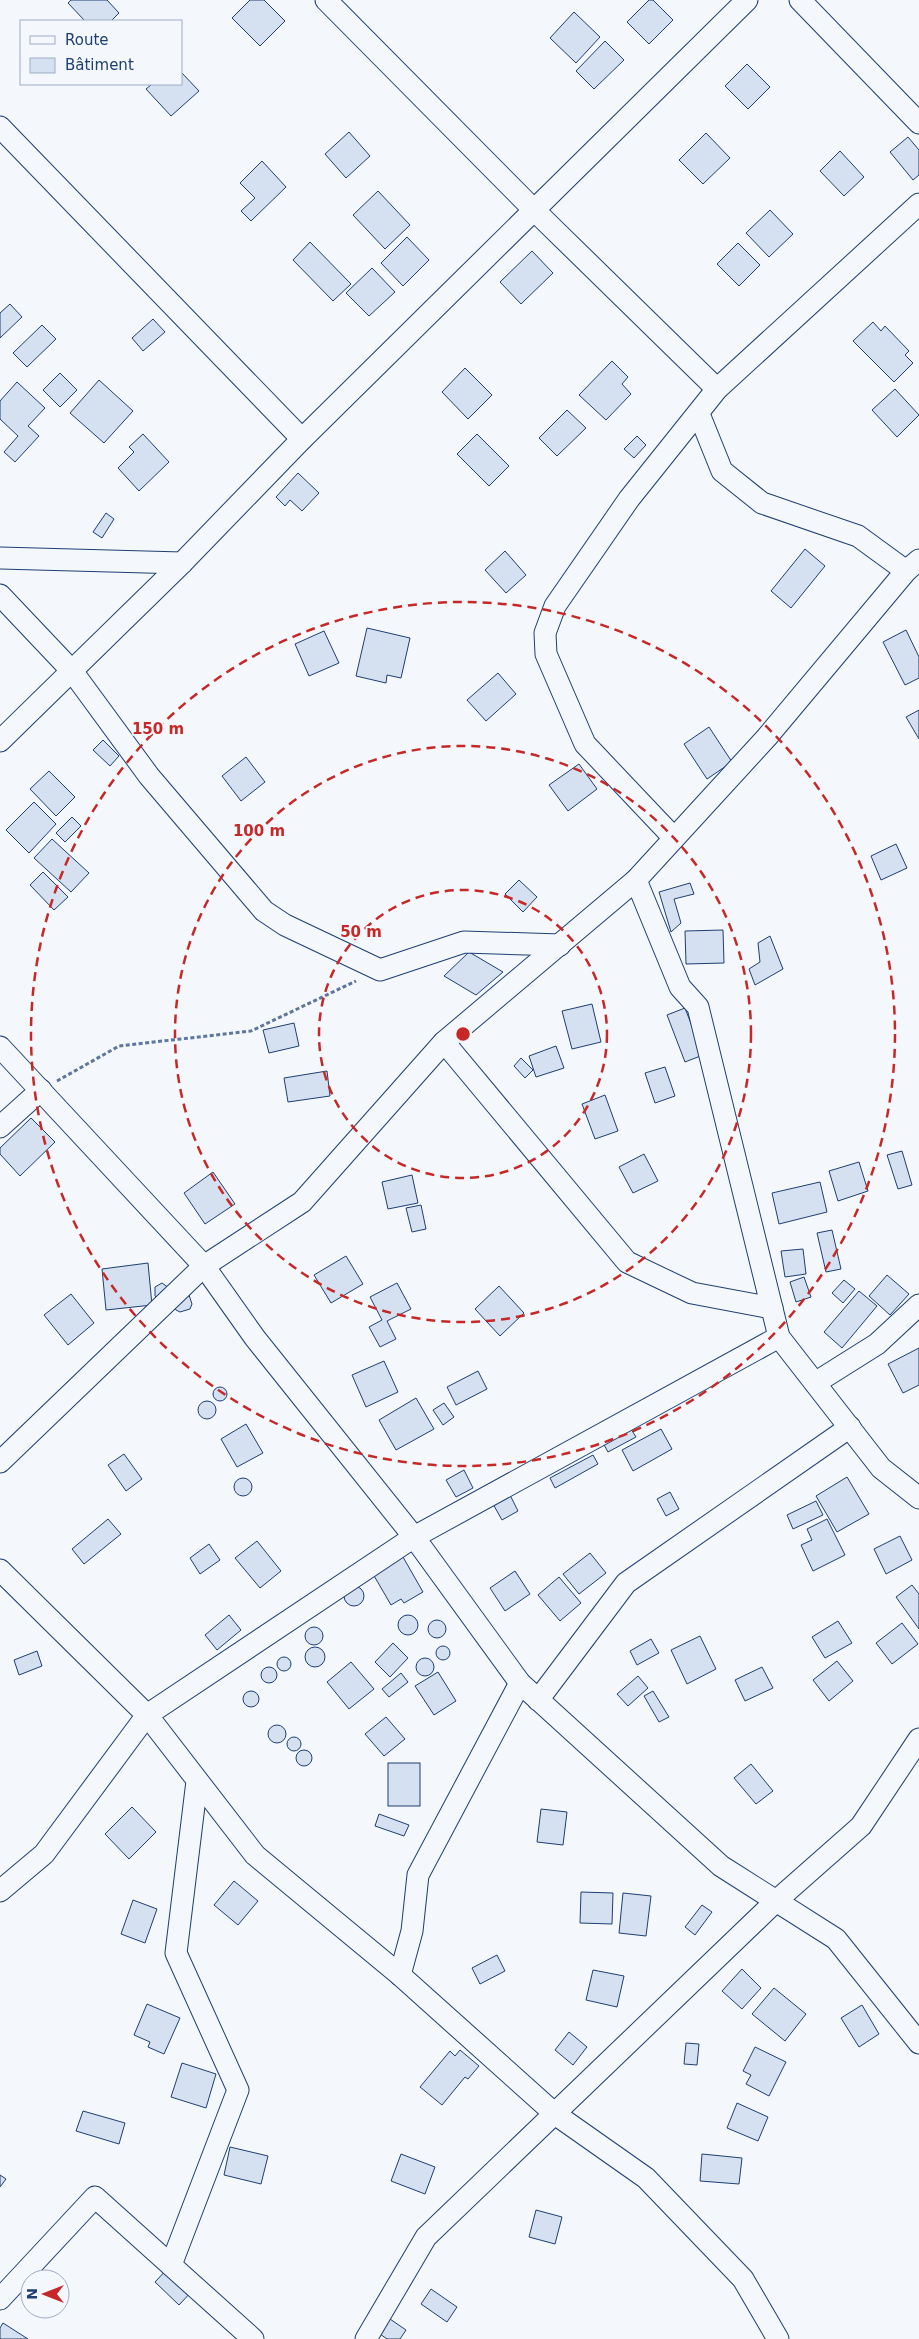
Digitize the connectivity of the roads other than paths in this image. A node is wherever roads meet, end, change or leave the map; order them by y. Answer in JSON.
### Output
{"nodes":[{"id":1,"x":326,"y":0,"type":"edge"},
{"id":2,"x":747,"y":0,"type":"edge"},
{"id":3,"x":800,"y":0,"type":"edge"},
{"id":4,"x":919,"y":123,"type":"edge"},
{"id":5,"x":0,"y":127,"type":"edge"},
{"id":6,"x":919,"y":204,"type":"edge"},
{"id":7,"x":534,"y":210,"type":"junction"},
{"id":8,"x":717,"y":389,"type":"junction"},
{"id":9,"x":699,"y":414,"type":"junction"},
{"id":10,"x":302,"y":439,"type":"junction"},
{"id":11,"x":0,"y":558,"type":"edge"},
{"id":12,"x":182,"y":563,"type":"junction"},
{"id":13,"x":912,"y":566,"type":"edge"},
{"id":14,"x":0,"y":595,"type":"edge"},
{"id":15,"x":72,"y":671,"type":"junction"},
{"id":16,"x":0,"y":741,"type":"edge"},
{"id":17,"x":674,"y":838,"type":"junction"},
{"id":18,"x":636,"y":880,"type":"junction"},
{"id":19,"x":560,"y":945,"type":"junction"},
{"id":20,"x":444,"y":1042,"type":"junction"},
{"id":21,"x":0,"y":1047,"type":"edge"},
{"id":22,"x":41,"y":1090,"type":"junction"},
{"id":23,"x":0,"y":1127,"type":"edge"},
{"id":24,"x":204,"y":1266,"type":"junction"},
{"id":25,"x":919,"y":1305,"type":"edge"},
{"id":26,"x":772,"y":1308,"type":"junction"},
{"id":27,"x":779,"y":1337,"type":"junction"},
{"id":28,"x":815,"y":1383,"type":"junction"},
{"id":29,"x":850,"y":1427,"type":"junction"},
{"id":30,"x":0,"y":1462,"type":"edge"},
{"id":31,"x":919,"y":1498,"type":"edge"},
{"id":32,"x":414,"y":1537,"type":"junction"},
{"id":33,"x":0,"y":1570,"type":"edge"},
{"id":34,"x":520,"y":1683,"type":"junction"},
{"id":35,"x":538,"y":1700,"type":"junction"},
{"id":36,"x":147,"y":1715,"type":"junction"},
{"id":37,"x":919,"y":1739,"type":"edge"},
{"id":38,"x":197,"y":1781,"type":"junction"},
{"id":39,"x":0,"y":1892,"type":"edge"},
{"id":40,"x":776,"y":1901,"type":"junction"},
{"id":41,"x":400,"y":1975,"type":"junction"},
{"id":42,"x":919,"y":2043,"type":"edge"},
{"id":43,"x":555,"y":2114,"type":"junction"},
{"id":44,"x":171,"y":2265,"type":"junction"},
{"id":45,"x":0,"y":2299,"type":"edge"},
{"id":46,"x":253,"y":2339,"type":"edge"},
{"id":47,"x":366,"y":2339,"type":"edge"},
{"id":48,"x":778,"y":2339,"type":"edge"}],
"edges":[{"from":1,"to":7,"type":"street"},
{"from":2,"to":7,"type":"street"},
{"from":3,"to":4,"type":"street"},
{"from":5,"to":10,"type":"street"},
{"from":6,"to":8,"type":"street"},
{"from":7,"to":8,"type":"street"},
{"from":7,"to":10,"type":"street"},
{"from":8,"to":9,"type":"street"},
{"from":9,"to":13,"type":"street"},
{"from":9,"to":17,"type":"street"},
{"from":10,"to":12,"type":"street"},
{"from":11,"to":12,"type":"street"},
{"from":12,"to":15,"type":"street"},
{"from":13,"to":17,"type":"street"},
{"from":14,"to":15,"type":"street"},
{"from":15,"to":16,"type":"street"},
{"from":15,"to":19,"type":"street"},
{"from":17,"to":18,"type":"street"},
{"from":18,"to":19,"type":"street"},
{"from":18,"to":26,"type":"street"},
{"from":19,"to":20,"type":"street"},
{"from":20,"to":24,"type":"street"},
{"from":20,"to":26,"type":"street"},
{"from":21,"to":22,"type":"street"},
{"from":22,"to":23,"type":"street"},
{"from":22,"to":24,"type":"street"},
{"from":24,"to":30,"type":"street"},
{"from":24,"to":32,"type":"street"},
{"from":25,"to":28,"type":"street"},
{"from":26,"to":27,"type":"street"},
{"from":27,"to":28,"type":"street"},
{"from":27,"to":32,"type":"street"},
{"from":28,"to":29,"type":"street"},
{"from":29,"to":31,"type":"street"},
{"from":29,"to":35,"type":"street"},
{"from":32,"to":34,"type":"street"},
{"from":32,"to":36,"type":"street"},
{"from":33,"to":36,"type":"street"},
{"from":34,"to":35,"type":"street"},
{"from":34,"to":41,"type":"street"},
{"from":35,"to":40,"type":"street"},
{"from":36,"to":38,"type":"street"},
{"from":36,"to":39,"type":"street"},
{"from":37,"to":40,"type":"street"},
{"from":38,"to":41,"type":"street"},
{"from":38,"to":44,"type":"street"},
{"from":40,"to":42,"type":"street"},
{"from":40,"to":43,"type":"street"},
{"from":41,"to":43,"type":"street"},
{"from":43,"to":47,"type":"street"},
{"from":43,"to":48,"type":"street"},
{"from":44,"to":45,"type":"street"},
{"from":44,"to":46,"type":"street"}]}
